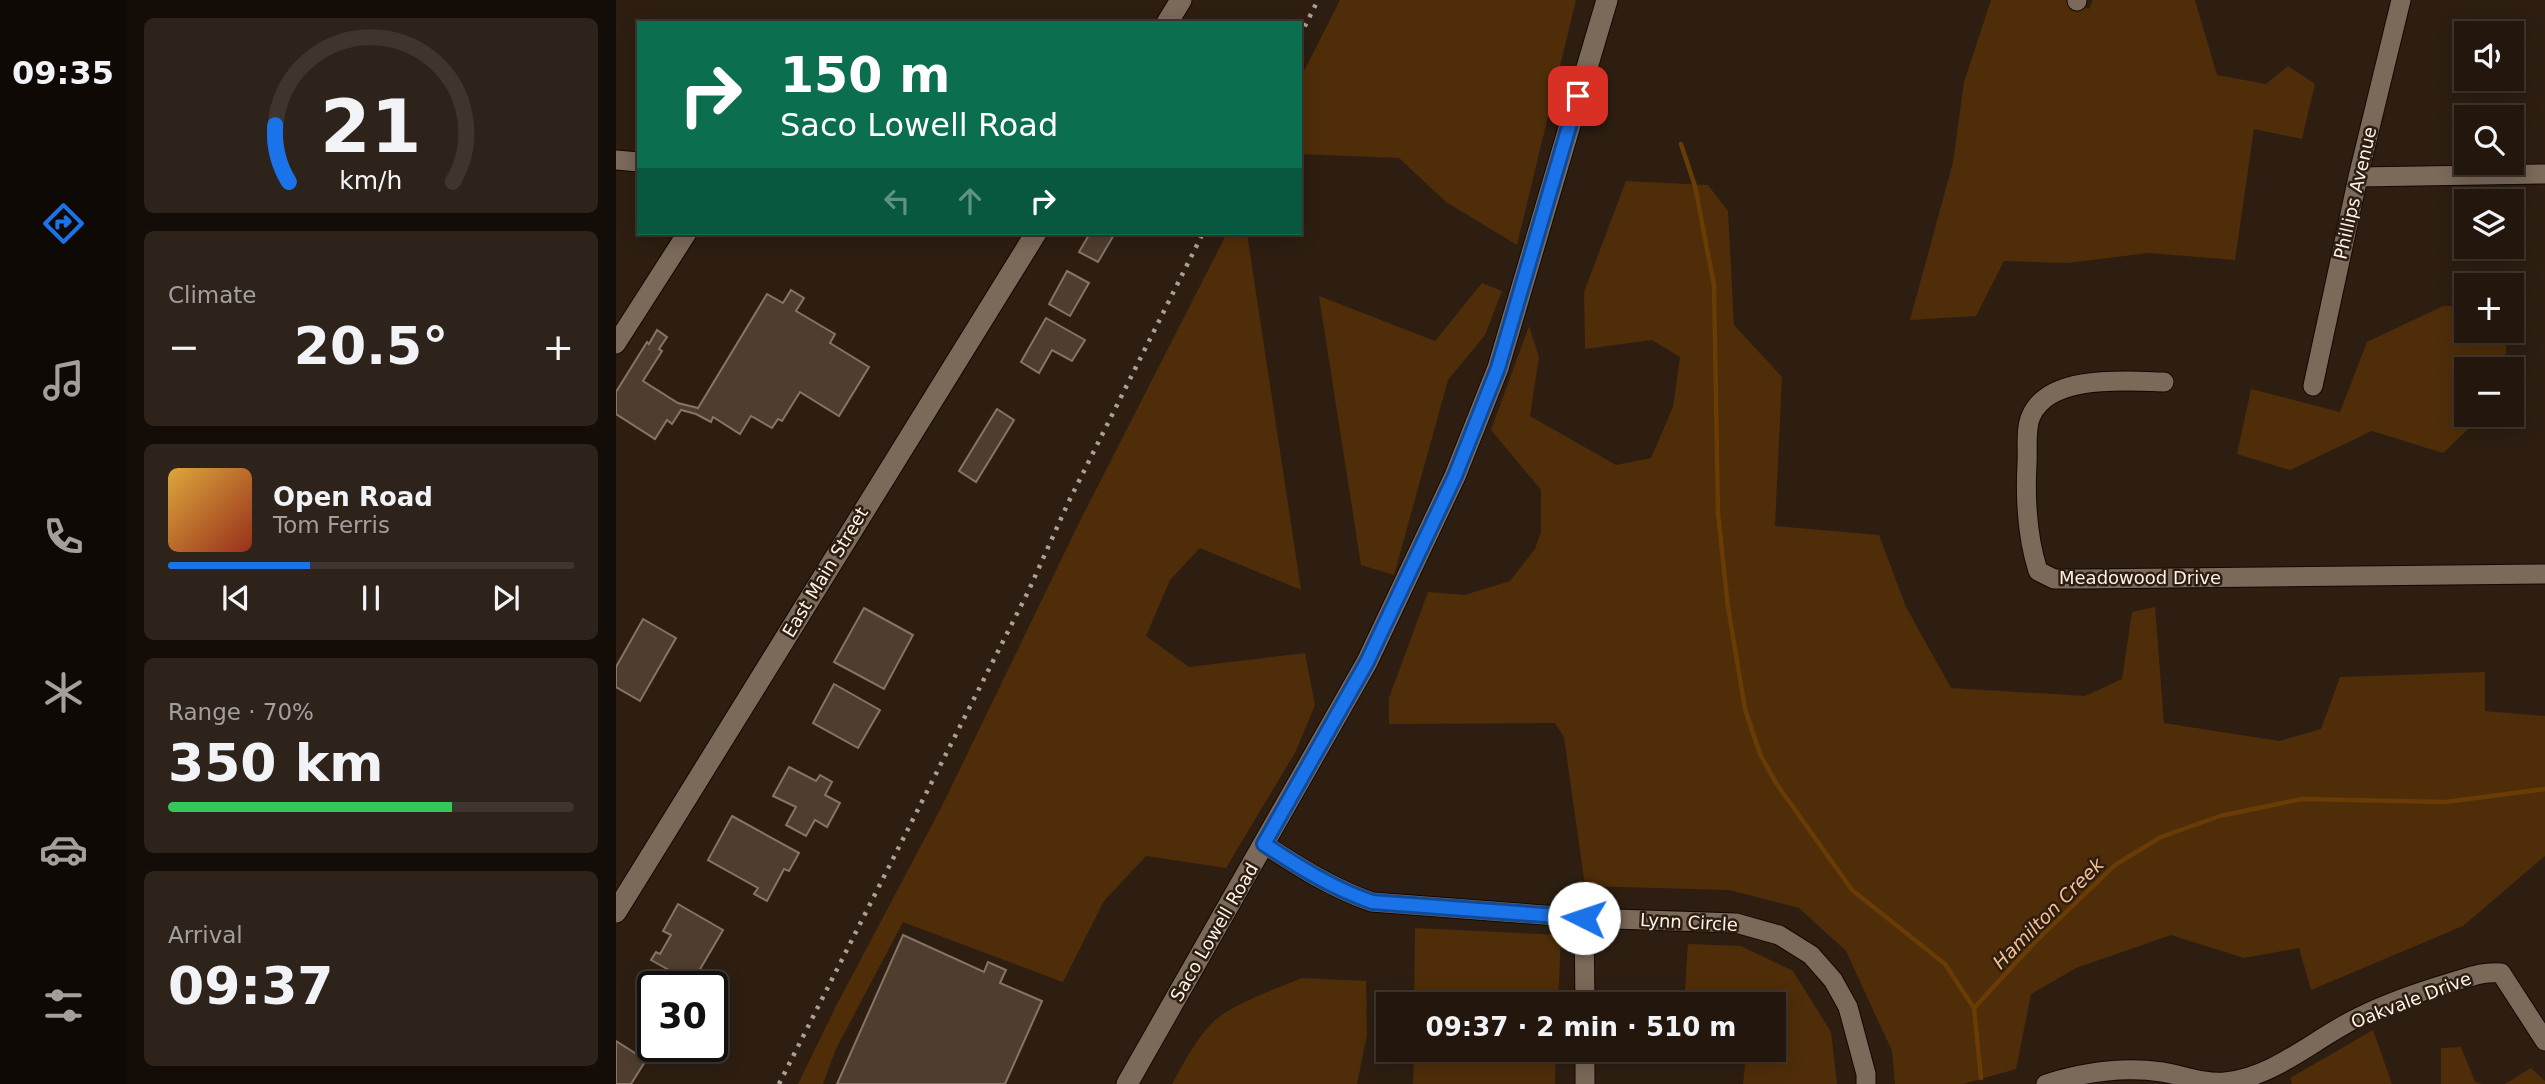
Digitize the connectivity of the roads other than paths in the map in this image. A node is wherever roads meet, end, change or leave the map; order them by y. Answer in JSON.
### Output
{"nodes":[{"id":1,"x":1181,"y":0,"type":"edge"},
{"id":2,"x":1607,"y":0,"type":"edge"},
{"id":3,"x":2401,"y":0,"type":"edge"},
{"id":4,"x":1168,"y":21,"type":"edge"},
{"id":5,"x":616,"y":160,"type":"edge"},
{"id":6,"x":637,"y":162,"type":"edge"},
{"id":7,"x":2545,"y":174,"type":"edge"},
{"id":8,"x":2358,"y":177,"type":"junction"},
{"id":9,"x":686,"y":235,"type":"edge"},
{"id":10,"x":1035,"y":235,"type":"edge"},
{"id":11,"x":616,"y":344,"type":"edge"},
{"id":12,"x":2164,"y":382,"type":"dead end"},
{"id":13,"x":2313,"y":386,"type":"dead end"},
{"id":14,"x":2545,"y":574,"type":"edge"},
{"id":15,"x":1264,"y":844,"type":"junction"},
{"id":16,"x":620,"y":898,"type":"edge"},
{"id":17,"x":1584,"y":918,"type":"junction"},
{"id":18,"x":1585,"y":992,"type":"edge"},
{"id":19,"x":2545,"y":1041,"type":"edge"},
{"id":20,"x":1586,"y":1062,"type":"edge"},
{"id":21,"x":1127,"y":1084,"type":"edge"},
{"id":22,"x":1585,"y":1084,"type":"edge"},
{"id":23,"x":1866,"y":1084,"type":"edge"},
{"id":24,"x":2046,"y":1084,"type":"edge"}],
"edges":[{"from":1,"to":4,"type":"street"},
{"from":2,"to":15,"type":"street","name":"Saco Lowell Road"},
{"from":3,"to":8,"type":"street","name":"Phillips Avenue"},
{"from":5,"to":6,"type":"street"},
{"from":7,"to":8,"type":"street"},
{"from":8,"to":13,"type":"street","name":"Phillips Avenue"},
{"from":9,"to":11,"type":"street"},
{"from":10,"to":16,"type":"street","name":"East Main Street"},
{"from":12,"to":14,"type":"street","name":"Meadowood Drive"},
{"from":15,"to":17,"type":"street","name":"Lynn Circle"},
{"from":15,"to":21,"type":"street","name":"Saco Lowell Road"},
{"from":17,"to":18,"type":"street"},
{"from":17,"to":23,"type":"street","name":"Lynn Circle"},
{"from":19,"to":24,"type":"street","name":"Oakvale Drive"},
{"from":20,"to":22,"type":"street"}]}
